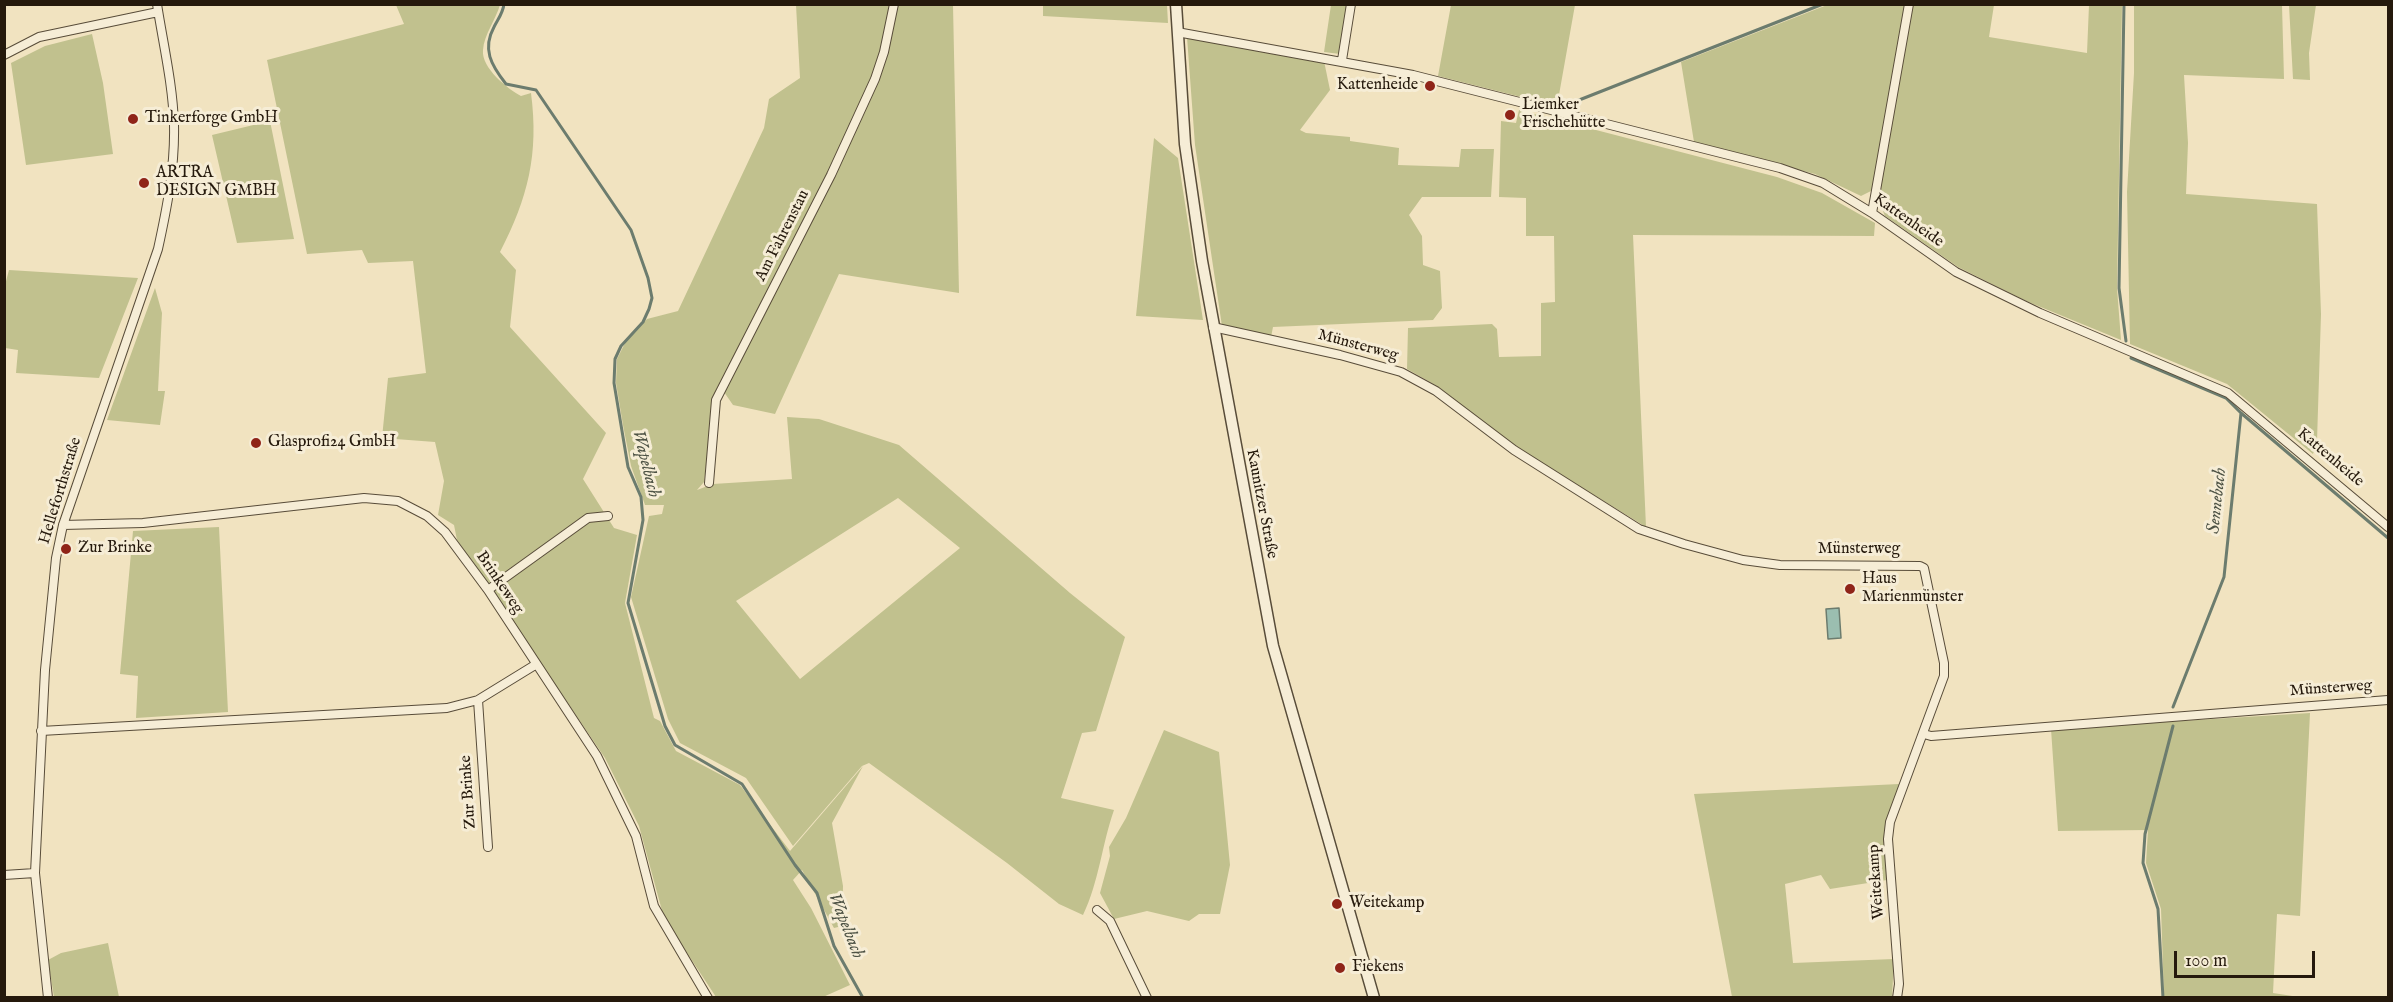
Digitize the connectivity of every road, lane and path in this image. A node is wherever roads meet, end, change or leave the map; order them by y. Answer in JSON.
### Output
{"nodes":[{"id":1,"x":894,"y":4,"type":"edge"},
{"id":2,"x":1176,"y":4,"type":"edge"},
{"id":3,"x":1351,"y":4,"type":"edge"},
{"id":4,"x":1909,"y":4,"type":"edge"},
{"id":5,"x":157,"y":8,"type":"edge"},
{"id":6,"x":1177,"y":32,"type":"junction"},
{"id":7,"x":4,"y":55,"type":"edge"},
{"id":8,"x":1342,"y":60,"type":"junction"},
{"id":9,"x":1872,"y":213,"type":"junction"},
{"id":10,"x":1213,"y":327,"type":"junction"},
{"id":11,"x":709,"y":483,"type":"dead end"},
{"id":12,"x":608,"y":516,"type":"dead end"},
{"id":13,"x":63,"y":525,"type":"junction"},
{"id":14,"x":2388,"y":527,"type":"edge"},
{"id":15,"x":488,"y":590,"type":"junction"},
{"id":16,"x":535,"y":665,"type":"junction"},
{"id":17,"x":477,"y":700,"type":"junction"},
{"id":18,"x":2388,"y":700,"type":"edge"},
{"id":19,"x":41,"y":731,"type":"junction"},
{"id":20,"x":1924,"y":734,"type":"junction"},
{"id":21,"x":488,"y":846,"type":"dead end"},
{"id":22,"x":35,"y":873,"type":"junction"},
{"id":23,"x":4,"y":875,"type":"edge"},
{"id":24,"x":1097,"y":910,"type":"dead end"},
{"id":25,"x":48,"y":998,"type":"edge"},
{"id":26,"x":708,"y":998,"type":"edge"},
{"id":27,"x":1147,"y":998,"type":"edge"},
{"id":28,"x":1374,"y":998,"type":"edge"},
{"id":29,"x":1897,"y":998,"type":"edge"}],
"edges":[{"from":1,"to":11,"type":"street","name":"Am Fahrenstau"},
{"from":2,"to":6,"type":"street","name":"Kaunitzer Straße"},
{"from":3,"to":8,"type":"street"},
{"from":4,"to":9,"type":"street"},
{"from":5,"to":7,"type":"street"},
{"from":5,"to":13,"type":"street","name":"Helleforthstraße"},
{"from":6,"to":8,"type":"street","name":"Kattenheide"},
{"from":6,"to":10,"type":"street","name":"Kaunitzer Straße"},
{"from":8,"to":9,"type":"street","name":"Kattenheide"},
{"from":9,"to":14,"type":"street","name":"Kattenheide"},
{"from":10,"to":20,"type":"street","name":"Münsterweg"},
{"from":10,"to":28,"type":"street","name":"Kaunitzer Straße"},
{"from":12,"to":15,"type":"street"},
{"from":13,"to":15,"type":"street","name":"Brinkeweg"},
{"from":13,"to":19,"type":"street","name":"Helleforthstraße"},
{"from":15,"to":16,"type":"street","name":"Brinkeweg"},
{"from":16,"to":17,"type":"street"},
{"from":16,"to":26,"type":"street","name":"Brinkeweg"},
{"from":17,"to":19,"type":"street"},
{"from":17,"to":21,"type":"street","name":"Zur Brinke"},
{"from":18,"to":20,"type":"street","name":"Münsterweg"},
{"from":19,"to":22,"type":"street","name":"Helleforthstraße"},
{"from":20,"to":29,"type":"street","name":"Weitekamp"},
{"from":22,"to":23,"type":"street"},
{"from":22,"to":25,"type":"street","name":"Helleforthstraße"},
{"from":24,"to":27,"type":"street"}]}
